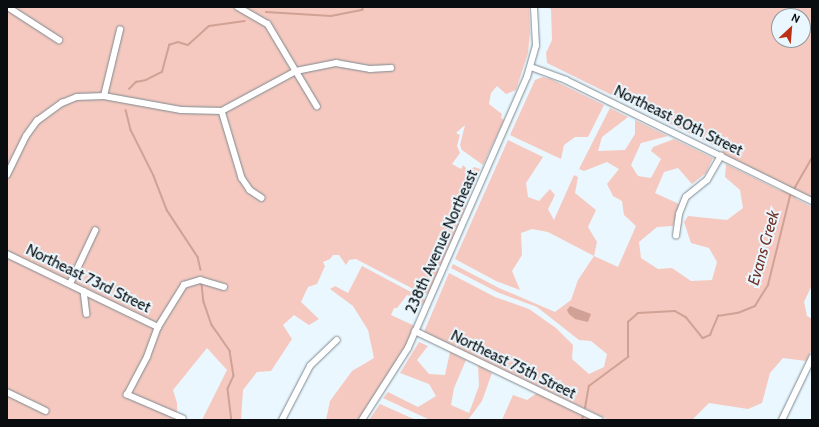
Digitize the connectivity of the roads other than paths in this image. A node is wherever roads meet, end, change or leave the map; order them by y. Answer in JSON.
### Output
{"nodes":[{"id":1,"x":8,"y":7,"type":"edge"},
{"id":2,"x":238,"y":7,"type":"edge"},
{"id":3,"x":534,"y":7,"type":"edge"},
{"id":4,"x":120,"y":30,"type":"dead end"},
{"id":5,"x":59,"y":40,"type":"dead end"},
{"id":6,"x":531,"y":67,"type":"junction"},
{"id":7,"x":391,"y":68,"type":"dead end"},
{"id":8,"x":296,"y":71,"type":"junction"},
{"id":9,"x":104,"y":96,"type":"junction"},
{"id":10,"x":317,"y":106,"type":"dead end"},
{"id":11,"x":222,"y":111,"type":"junction"},
{"id":12,"x":721,"y":156,"type":"junction"},
{"id":13,"x":7,"y":174,"type":"edge"},
{"id":14,"x":262,"y":198,"type":"dead end"},
{"id":15,"x":812,"y":202,"type":"edge"},
{"id":16,"x":95,"y":231,"type":"dead end"},
{"id":17,"x":676,"y":236,"type":"dead end"},
{"id":18,"x":7,"y":254,"type":"edge"},
{"id":19,"x":70,"y":284,"type":"junction"},
{"id":20,"x":224,"y":287,"type":"dead end"},
{"id":21,"x":84,"y":291,"type":"junction"},
{"id":22,"x":87,"y":314,"type":"dead end"},
{"id":23,"x":158,"y":327,"type":"junction"},
{"id":24,"x":415,"y":331,"type":"junction"},
{"id":25,"x":337,"y":340,"type":"dead end"},
{"id":26,"x":812,"y":358,"type":"edge"},
{"id":27,"x":7,"y":392,"type":"edge"},
{"id":28,"x":46,"y":411,"type":"dead end"},
{"id":29,"x":183,"y":419,"type":"dead end"},
{"id":30,"x":282,"y":420,"type":"edge"},
{"id":31,"x":362,"y":420,"type":"edge"},
{"id":32,"x":600,"y":420,"type":"edge"},
{"id":33,"x":782,"y":420,"type":"edge"}],
"edges":[{"from":1,"to":5,"type":"street"},
{"from":2,"to":8,"type":"street"},
{"from":3,"to":6,"type":"street","name":"238th Avenue Northeast"},
{"from":4,"to":9,"type":"street"},
{"from":6,"to":12,"type":"street","name":"Northeast 80th Street"},
{"from":6,"to":24,"type":"street","name":"238th Avenue Northeast"},
{"from":7,"to":8,"type":"street"},
{"from":8,"to":10,"type":"street"},
{"from":8,"to":11,"type":"street"},
{"from":9,"to":11,"type":"street"},
{"from":9,"to":13,"type":"street"},
{"from":11,"to":14,"type":"street"},
{"from":12,"to":15,"type":"street","name":"Northeast 80th Street"},
{"from":12,"to":17,"type":"street"},
{"from":16,"to":19,"type":"street"},
{"from":18,"to":19,"type":"street","name":"Northeast 73rd Street"},
{"from":19,"to":21,"type":"street","name":"Northeast 73rd Street"},
{"from":20,"to":23,"type":"street"},
{"from":21,"to":22,"type":"street"},
{"from":21,"to":23,"type":"street","name":"Northeast 73rd Street"},
{"from":23,"to":29,"type":"street"},
{"from":24,"to":31,"type":"street","name":"238th Avenue Northeast"},
{"from":24,"to":32,"type":"street","name":"Northeast 75th Street"},
{"from":25,"to":30,"type":"street"},
{"from":26,"to":33,"type":"street"},
{"from":27,"to":28,"type":"street"}]}
